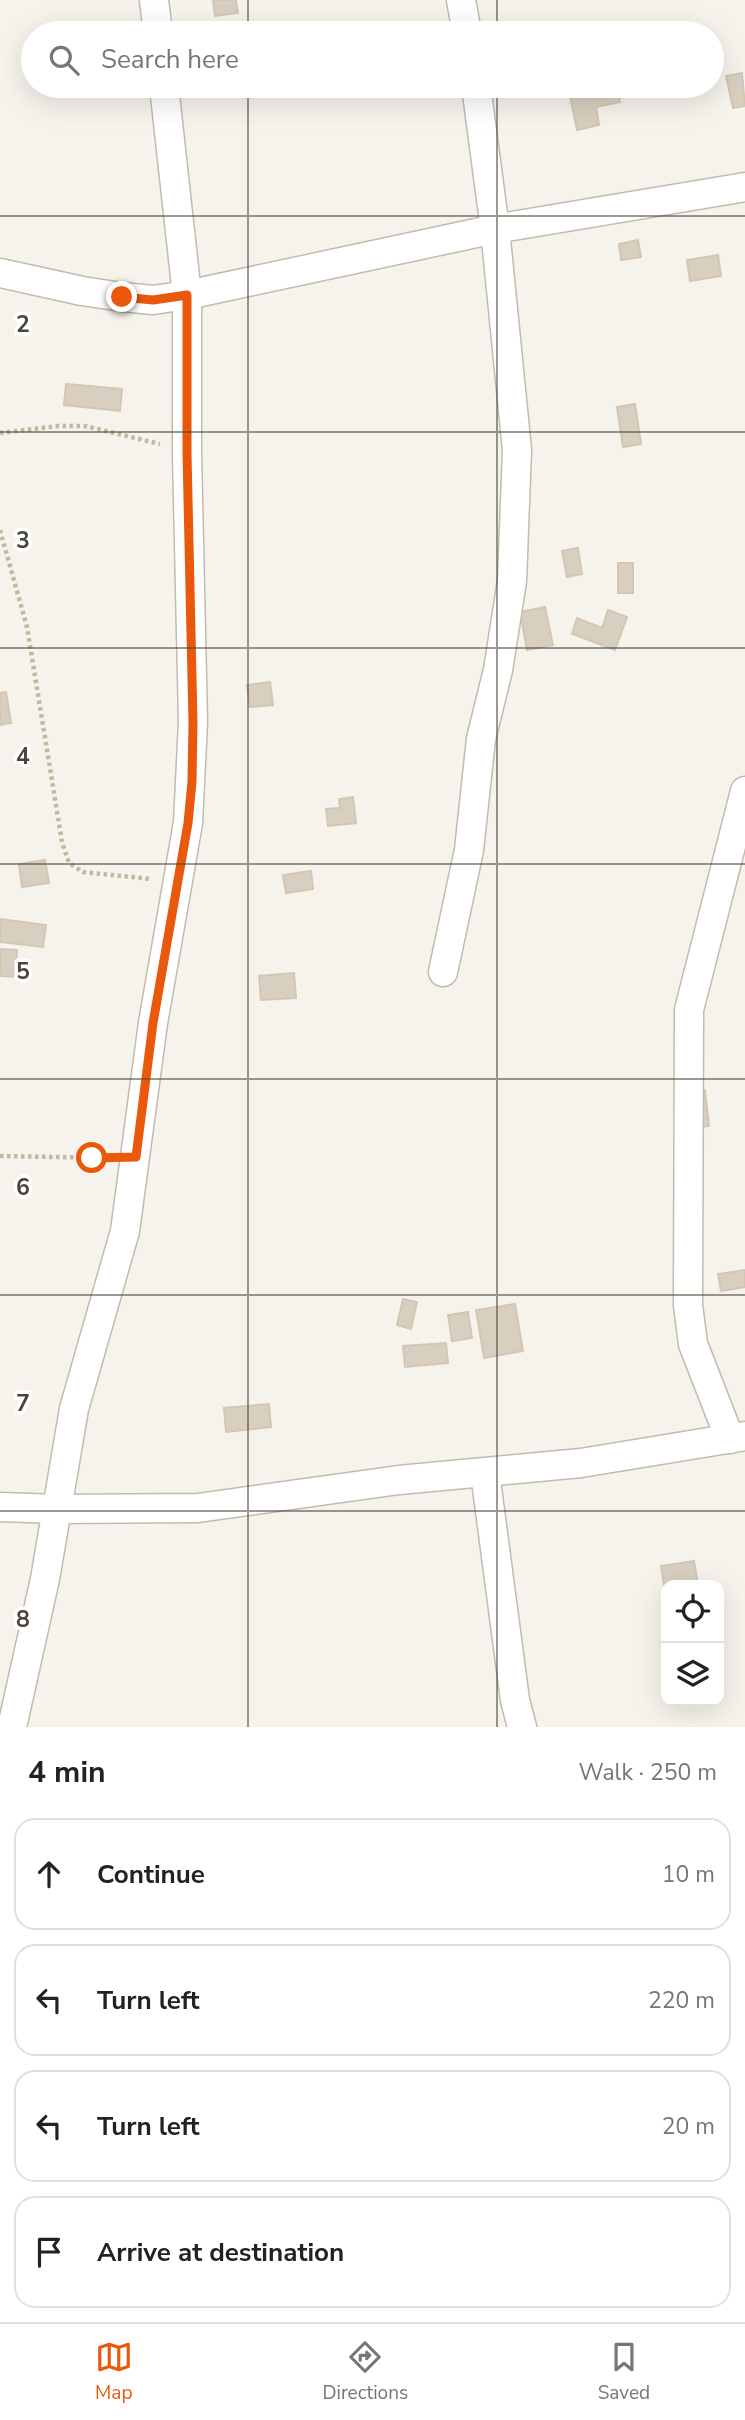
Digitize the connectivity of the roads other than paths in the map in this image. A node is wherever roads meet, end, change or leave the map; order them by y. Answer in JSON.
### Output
{"nodes":[{"id":1,"x":154,"y":0,"type":"edge"},
{"id":2,"x":461,"y":0,"type":"edge"},
{"id":3,"x":157,"y":21,"type":"edge"},
{"id":4,"x":465,"y":21,"type":"edge"},
{"id":5,"x":165,"y":98,"type":"edge"},
{"id":6,"x":479,"y":98,"type":"edge"},
{"id":7,"x":745,"y":187,"type":"edge"},
{"id":8,"x":495,"y":229,"type":"junction"},
{"id":9,"x":0,"y":273,"type":"edge"},
{"id":10,"x":187,"y":295,"type":"junction"},
{"id":11,"x":745,"y":792,"type":"edge"},
{"id":12,"x":443,"y":972,"type":"dead end"},
{"id":13,"x":738,"y":1438,"type":"edge"},
{"id":14,"x":485,"y":1473,"type":"junction"},
{"id":15,"x":0,"y":1507,"type":"edge"},
{"id":16,"x":58,"y":1509,"type":"junction"},
{"id":17,"x":12,"y":1727,"type":"edge"},
{"id":18,"x":522,"y":1727,"type":"edge"}],
"edges":[{"from":1,"to":3,"type":"street"},
{"from":2,"to":4,"type":"street"},
{"from":5,"to":10,"type":"street"},
{"from":6,"to":8,"type":"street"},
{"from":7,"to":8,"type":"street"},
{"from":8,"to":10,"type":"street"},
{"from":8,"to":12,"type":"street"},
{"from":9,"to":10,"type":"street"},
{"from":10,"to":16,"type":"street"},
{"from":11,"to":13,"type":"street"},
{"from":13,"to":14,"type":"street"},
{"from":14,"to":16,"type":"street"},
{"from":14,"to":18,"type":"street"},
{"from":15,"to":16,"type":"street"},
{"from":16,"to":17,"type":"street"}]}
